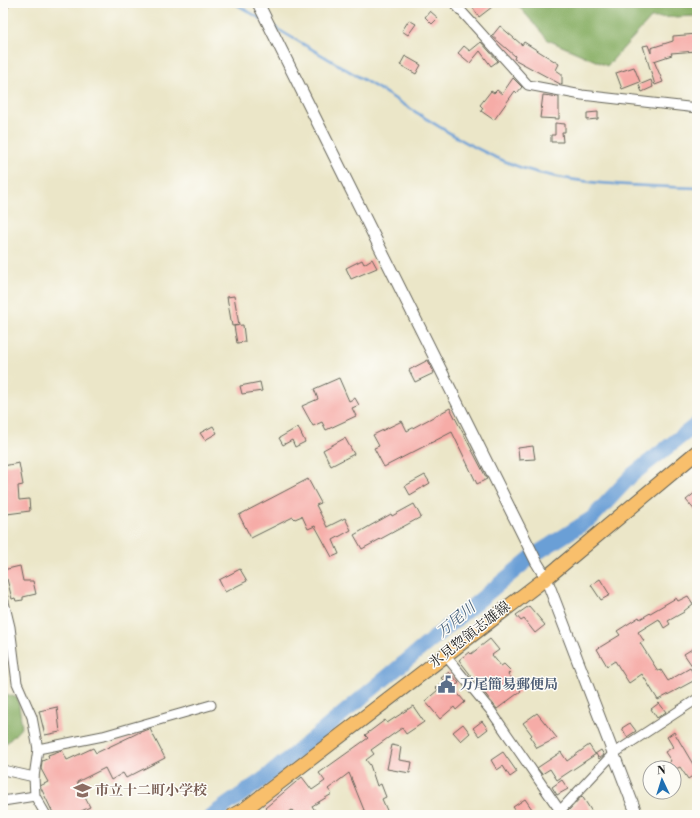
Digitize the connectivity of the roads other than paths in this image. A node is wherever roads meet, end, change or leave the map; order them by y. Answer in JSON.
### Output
{"nodes":[{"id":1,"x":258,"y":3,"type":"edge"},
{"id":2,"x":454,"y":3,"type":"edge"},
{"id":3,"x":697,"y":108,"type":"edge"},
{"id":4,"x":697,"y":452,"type":"edge"},
{"id":5,"x":546,"y":578,"type":"junction"},
{"id":6,"x":3,"y":598,"type":"edge"},
{"id":7,"x":446,"y":654,"type":"junction"},
{"id":8,"x":697,"y":699,"type":"edge"},
{"id":9,"x":211,"y":705,"type":"dead end"},
{"id":10,"x":38,"y":749,"type":"junction"},
{"id":11,"x":613,"y":754,"type":"junction"},
{"id":12,"x":3,"y":770,"type":"edge"},
{"id":13,"x":34,"y":777,"type":"junction"},
{"id":14,"x":35,"y":796,"type":"junction"},
{"id":15,"x":3,"y":801,"type":"edge"},
{"id":16,"x":242,"y":813,"type":"edge"},
{"id":17,"x":559,"y":814,"type":"edge"},
{"id":18,"x":46,"y":815,"type":"edge"},
{"id":19,"x":637,"y":815,"type":"edge"}],
"edges":[{"from":1,"to":5,"type":"street"},
{"from":2,"to":3,"type":"street"},
{"from":4,"to":5,"type":"main road","name":"氷見惣領志雄線"},
{"from":5,"to":7,"type":"main road","name":"氷見惣領志雄線"},
{"from":5,"to":11,"type":"street"},
{"from":6,"to":10,"type":"street"},
{"from":7,"to":16,"type":"main road","name":"氷見惣領志雄線"},
{"from":7,"to":17,"type":"street"},
{"from":8,"to":11,"type":"street"},
{"from":9,"to":10,"type":"street"},
{"from":10,"to":13,"type":"street"},
{"from":11,"to":17,"type":"street"},
{"from":11,"to":19,"type":"street"},
{"from":12,"to":13,"type":"street"},
{"from":13,"to":14,"type":"street"},
{"from":14,"to":15,"type":"street"},
{"from":14,"to":18,"type":"street"}]}
